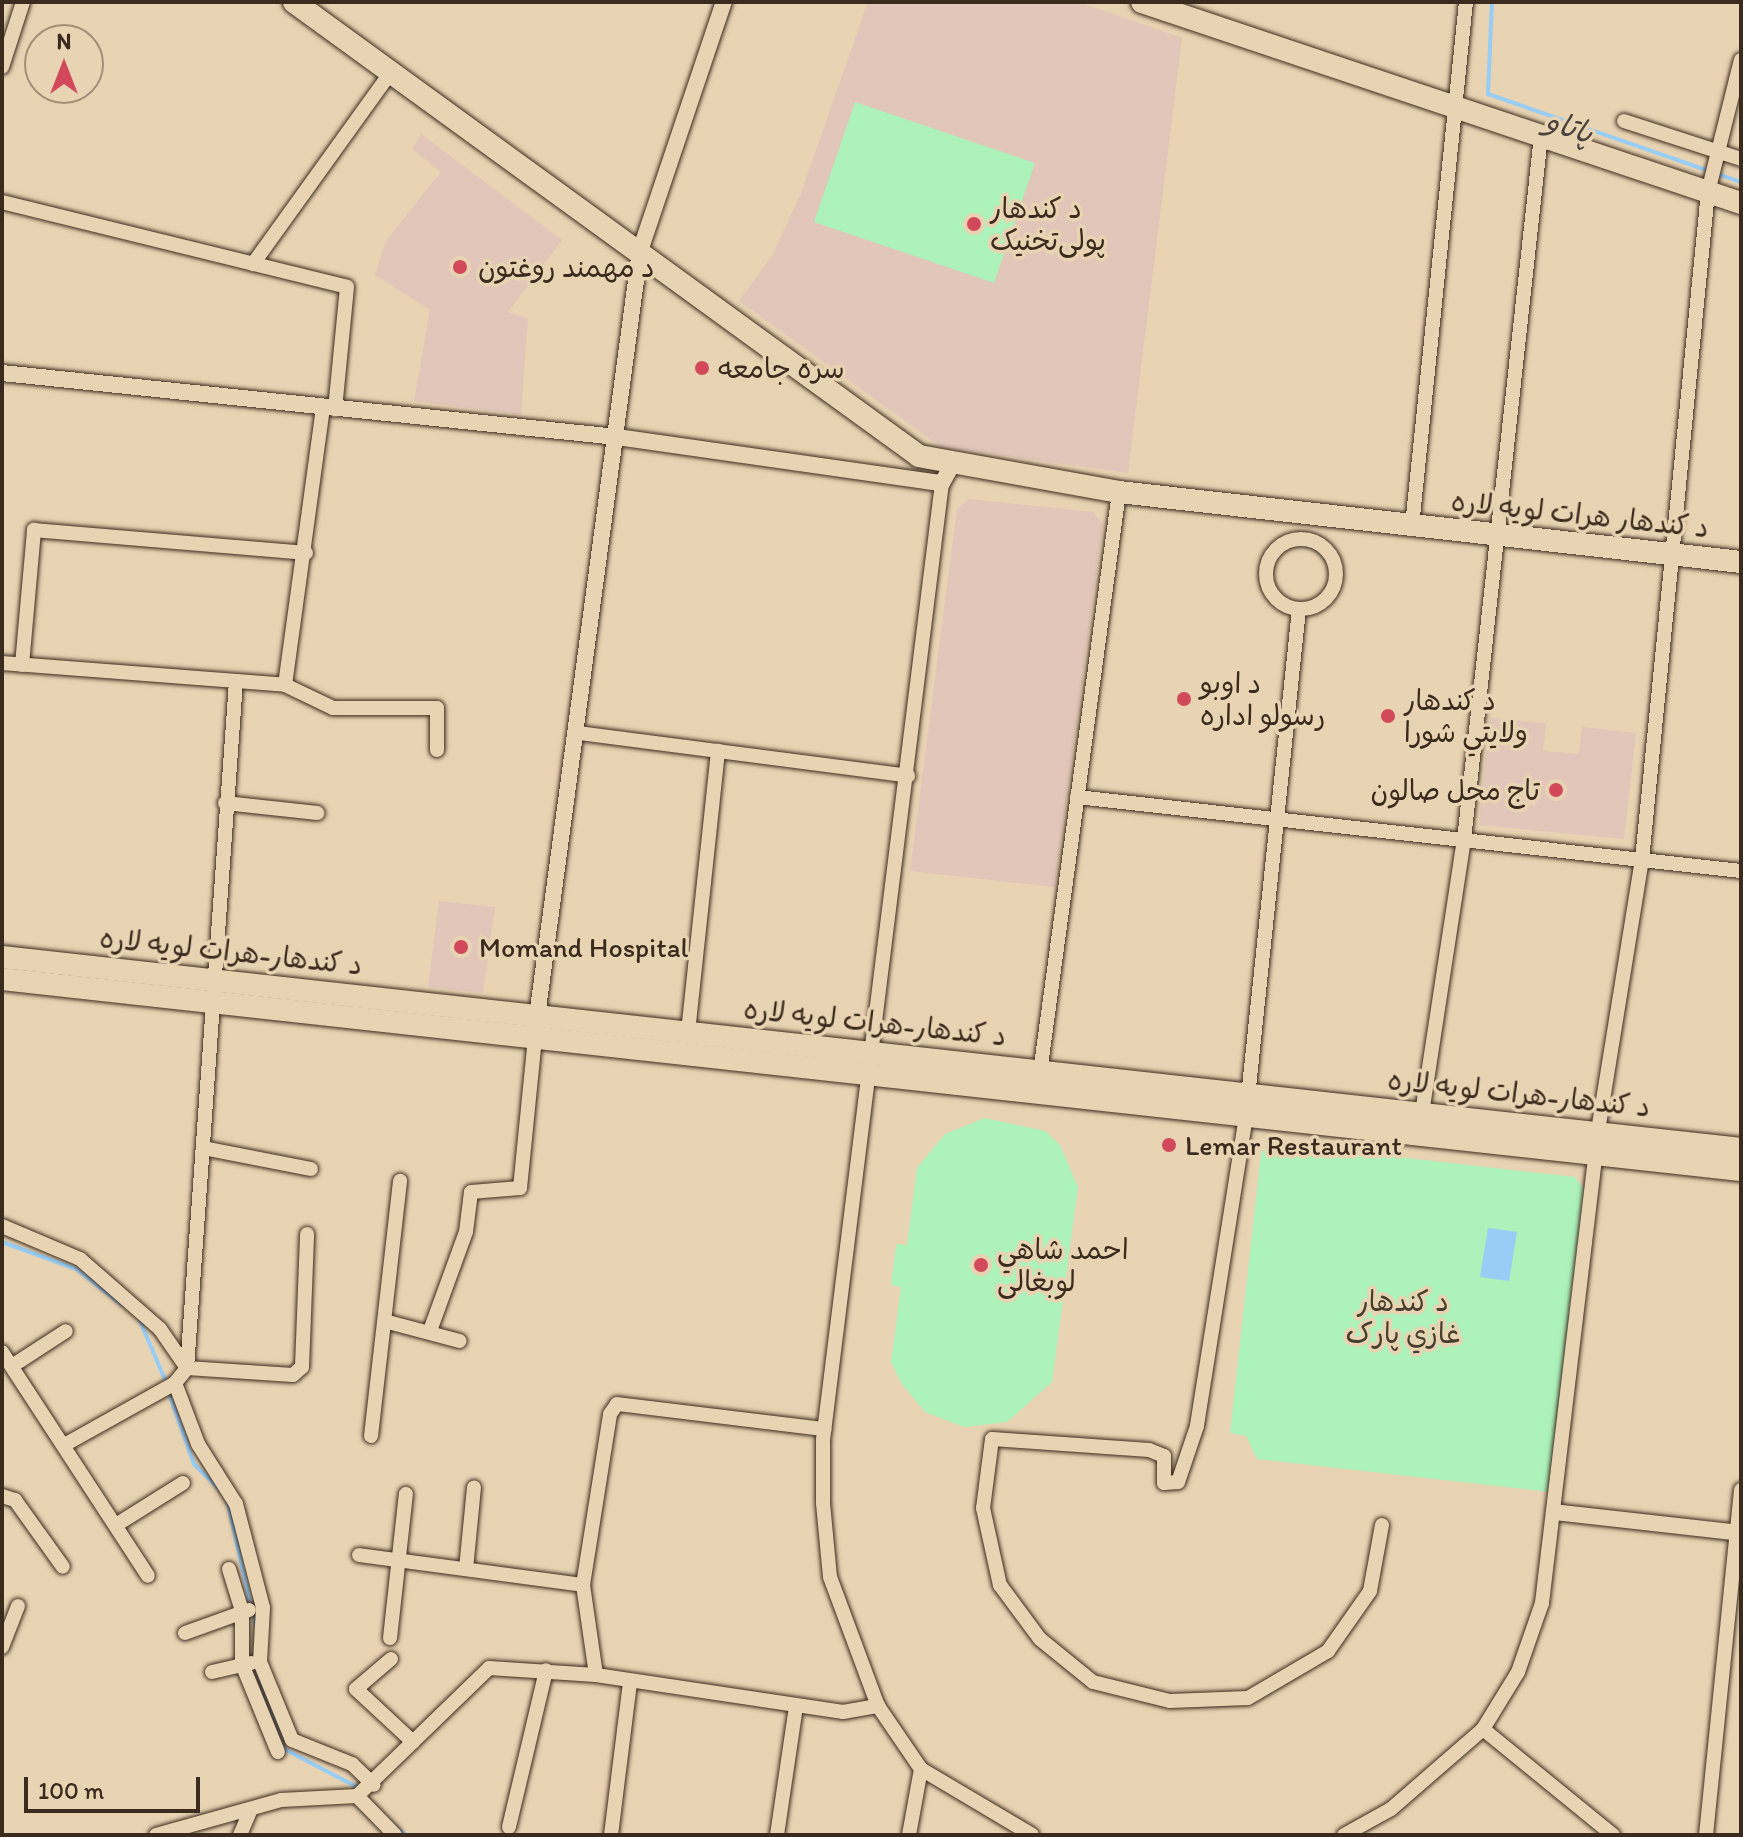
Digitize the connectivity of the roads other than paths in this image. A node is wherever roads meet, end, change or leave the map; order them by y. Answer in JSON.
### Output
{"nodes":[{"id":1,"x":23,"y":2,"type":"edge"},
{"id":2,"x":294,"y":2,"type":"edge"},
{"id":3,"x":724,"y":2,"type":"edge"},
{"id":4,"x":1142,"y":2,"type":"edge"},
{"id":5,"x":1466,"y":2,"type":"edge"},
{"id":6,"x":1741,"y":60,"type":"edge"},
{"id":7,"x":2,"y":67,"type":"edge"},
{"id":8,"x":390,"y":73,"type":"junction"},
{"id":9,"x":1456,"y":108,"type":"junction"},
{"id":10,"x":1624,"y":121,"type":"dead end"},
{"id":11,"x":1541,"y":136,"type":"junction"},
{"id":12,"x":1741,"y":159,"type":"edge"},
{"id":13,"x":1712,"y":170,"type":"junction"},
{"id":14,"x":2,"y":202,"type":"edge"},
{"id":15,"x":1741,"y":203,"type":"edge"},
{"id":16,"x":640,"y":251,"type":"junction"},
{"id":17,"x":253,"y":264,"type":"junction"},
{"id":18,"x":2,"y":373,"type":"edge"},
{"id":19,"x":329,"y":409,"type":"junction"},
{"id":20,"x":617,"y":437,"type":"junction"},
{"id":21,"x":946,"y":475,"type":"junction"},
{"id":22,"x":1119,"y":492,"type":"junction"},
{"id":23,"x":1306,"y":514,"type":"junction"},
{"id":24,"x":1412,"y":526,"type":"junction"},
{"id":25,"x":1497,"y":535,"type":"junction"},
{"id":26,"x":1304,"y":538,"type":"junction"},
{"id":27,"x":306,"y":553,"type":"junction"},
{"id":28,"x":1668,"y":554,"type":"junction"},
{"id":29,"x":1741,"y":562,"type":"edge"},
{"id":30,"x":1299,"y":609,"type":"junction"},
{"id":31,"x":2,"y":663,"type":"edge"},
{"id":32,"x":22,"y":665,"type":"junction"},
{"id":33,"x":236,"y":681,"type":"junction"},
{"id":34,"x":285,"y":685,"type":"junction"},
{"id":35,"x":579,"y":733,"type":"junction"},
{"id":36,"x":437,"y":750,"type":"dead end"},
{"id":37,"x":718,"y":751,"type":"junction"},
{"id":38,"x":908,"y":776,"type":"junction"},
{"id":39,"x":1077,"y":797,"type":"junction"},
{"id":40,"x":225,"y":803,"type":"junction"},
{"id":41,"x":317,"y":813,"type":"dead end"},
{"id":42,"x":1277,"y":819,"type":"junction"},
{"id":43,"x":1464,"y":840,"type":"junction"},
{"id":44,"x":1642,"y":860,"type":"junction"},
{"id":45,"x":1741,"y":871,"type":"edge"},
{"id":46,"x":2,"y":957,"type":"edge"},
{"id":47,"x":2,"y":979,"type":"edge"},
{"id":48,"x":214,"y":990,"type":"junction"},
{"id":49,"x":536,"y":1026,"type":"junction"},
{"id":50,"x":688,"y":1032,"type":"junction"},
{"id":51,"x":869,"y":1063,"type":"junction"},
{"id":52,"x":1039,"y":1081,"type":"junction"},
{"id":53,"x":1247,"y":1105,"type":"junction"},
{"id":54,"x":1421,"y":1111,"type":"junction"},
{"id":55,"x":1598,"y":1131,"type":"junction"},
{"id":56,"x":1419,"y":1136,"type":"junction"},
{"id":57,"x":203,"y":1148,"type":"junction"},
{"id":58,"x":1741,"y":1149,"type":"edge"},
{"id":59,"x":1596,"y":1154,"type":"junction"},
{"id":60,"x":311,"y":1169,"type":"dead end"},
{"id":61,"x":1741,"y":1170,"type":"edge"},
{"id":62,"x":400,"y":1181,"type":"dead end"},
{"id":63,"x":2,"y":1226,"type":"edge"},
{"id":64,"x":307,"y":1234,"type":"dead end"},
{"id":65,"x":388,"y":1322,"type":"junction"},
{"id":66,"x":431,"y":1328,"type":"junction"},
{"id":67,"x":66,"y":1331,"type":"dead end"},
{"id":68,"x":460,"y":1341,"type":"dead end"},
{"id":69,"x":2,"y":1352,"type":"edge"},
{"id":70,"x":12,"y":1366,"type":"junction"},
{"id":71,"x":187,"y":1368,"type":"junction"},
{"id":72,"x":168,"y":1386,"type":"junction"},
{"id":73,"x":824,"y":1429,"type":"junction"},
{"id":74,"x":371,"y":1436,"type":"dead end"},
{"id":75,"x":66,"y":1444,"type":"junction"},
{"id":76,"x":183,"y":1483,"type":"dead end"},
{"id":77,"x":474,"y":1487,"type":"dead end"},
{"id":78,"x":1741,"y":1490,"type":"edge"},
{"id":79,"x":5,"y":1492,"type":"edge"},
{"id":80,"x":406,"y":1494,"type":"dead end"},
{"id":81,"x":1554,"y":1512,"type":"junction"},
{"id":82,"x":116,"y":1525,"type":"junction"},
{"id":83,"x":1382,"y":1525,"type":"dead end"},
{"id":84,"x":1738,"y":1533,"type":"edge"},
{"id":85,"x":359,"y":1555,"type":"dead end"},
{"id":86,"x":400,"y":1561,"type":"junction"},
{"id":87,"x":63,"y":1567,"type":"dead end"},
{"id":88,"x":229,"y":1569,"type":"dead end"},
{"id":89,"x":466,"y":1569,"type":"junction"},
{"id":90,"x":148,"y":1576,"type":"dead end"},
{"id":91,"x":583,"y":1585,"type":"junction"},
{"id":92,"x":18,"y":1606,"type":"dead end"},
{"id":93,"x":263,"y":1608,"type":"junction"},
{"id":94,"x":242,"y":1611,"type":"junction"},
{"id":95,"x":185,"y":1633,"type":"dead end"},
{"id":96,"x":390,"y":1638,"type":"dead end"},
{"id":97,"x":2,"y":1647,"type":"edge"},
{"id":98,"x":391,"y":1659,"type":"dead end"},
{"id":99,"x":260,"y":1662,"type":"junction"},
{"id":100,"x":242,"y":1664,"type":"junction"},
{"id":101,"x":546,"y":1670,"type":"junction"},
{"id":102,"x":212,"y":1672,"type":"dead end"},
{"id":103,"x":596,"y":1675,"type":"junction"},
{"id":104,"x":630,"y":1683,"type":"junction"},
{"id":105,"x":878,"y":1706,"type":"junction"},
{"id":106,"x":796,"y":1707,"type":"junction"},
{"id":107,"x":1483,"y":1729,"type":"junction"},
{"id":108,"x":413,"y":1742,"type":"junction"},
{"id":109,"x":278,"y":1752,"type":"dead end"},
{"id":110,"x":921,"y":1769,"type":"junction"},
{"id":111,"x":365,"y":1791,"type":"junction"},
{"id":112,"x":251,"y":1809,"type":"junction"},
{"id":113,"x":509,"y":1827,"type":"dead end"},
{"id":114,"x":1026,"y":1834,"type":"edge"},
{"id":115,"x":156,"y":1835,"type":"edge"},
{"id":116,"x":240,"y":1835,"type":"edge"},
{"id":117,"x":395,"y":1835,"type":"edge"},
{"id":118,"x":611,"y":1835,"type":"edge"},
{"id":119,"x":777,"y":1835,"type":"edge"},
{"id":120,"x":909,"y":1835,"type":"edge"},
{"id":121,"x":1344,"y":1835,"type":"edge"},
{"id":122,"x":1613,"y":1835,"type":"edge"},
{"id":123,"x":1706,"y":1835,"type":"edge"}],
"edges":[{"from":1,"to":7,"type":"street"},
{"from":2,"to":8,"type":"main road","name":"د کندهار هرات لویه لاره"},
{"from":3,"to":16,"type":"street"},
{"from":4,"to":9,"type":"main road"},
{"from":5,"to":9,"type":"street"},
{"from":6,"to":13,"type":"street"},
{"from":8,"to":16,"type":"main road","name":"د کندهار هرات لویه لاره"},
{"from":8,"to":17,"type":"street"},
{"from":9,"to":11,"type":"main road"},
{"from":9,"to":24,"type":"street"},
{"from":10,"to":13,"type":"street"},
{"from":11,"to":13,"type":"main road"},
{"from":11,"to":25,"type":"street"},
{"from":12,"to":13,"type":"street"},
{"from":13,"to":15,"type":"main road"},
{"from":13,"to":28,"type":"street"},
{"from":14,"to":17,"type":"street"},
{"from":16,"to":20,"type":"street"},
{"from":16,"to":21,"type":"main road","name":"د کندهار هرات لویه لاره"},
{"from":17,"to":19,"type":"street"},
{"from":18,"to":19,"type":"street"},
{"from":19,"to":20,"type":"street"},
{"from":19,"to":27,"type":"street"},
{"from":20,"to":21,"type":"street"},
{"from":20,"to":35,"type":"street"},
{"from":21,"to":22,"type":"main road","name":"د کندهار هرات لویه لاره"},
{"from":21,"to":38,"type":"street"},
{"from":22,"to":23,"type":"main road","name":"د کندهار هرات لویه لاره"},
{"from":22,"to":39,"type":"street"},
{"from":23,"to":24,"type":"main road","name":"د کندهار هرات لویه لاره"},
{"from":23,"to":26,"type":"street"},
{"from":24,"to":25,"type":"main road","name":"د کندهار هرات لویه لاره"},
{"from":25,"to":28,"type":"main road","name":"د کندهار هرات لویه لاره"},
{"from":25,"to":43,"type":"street"},
{"from":26,"to":30,"type":"street"},
{"from":26,"to":30,"type":"street"},
{"from":27,"to":32,"type":"street"},
{"from":27,"to":34,"type":"street"},
{"from":28,"to":29,"type":"main road","name":"د کندهار هرات لویه لاره"},
{"from":28,"to":44,"type":"street"},
{"from":30,"to":42,"type":"street"},
{"from":31,"to":32,"type":"street"},
{"from":32,"to":33,"type":"street"},
{"from":33,"to":34,"type":"street"},
{"from":33,"to":40,"type":"street"},
{"from":34,"to":36,"type":"street"},
{"from":35,"to":37,"type":"street"},
{"from":35,"to":49,"type":"street"},
{"from":37,"to":38,"type":"street"},
{"from":37,"to":50,"type":"street"},
{"from":38,"to":51,"type":"street"},
{"from":39,"to":42,"type":"street"},
{"from":39,"to":52,"type":"street"},
{"from":40,"to":41,"type":"street"},
{"from":40,"to":48,"type":"street"},
{"from":42,"to":43,"type":"street"},
{"from":42,"to":53,"type":"street"},
{"from":43,"to":44,"type":"street"},
{"from":43,"to":54,"type":"street"},
{"from":44,"to":45,"type":"street"},
{"from":44,"to":55,"type":"street"},
{"from":46,"to":48,"type":"main road","name":"د کندهار-هرات لويه لاره"},
{"from":47,"to":48,"type":"main road","name":"د کندهار-هرات لويه لاره"},
{"from":48,"to":49,"type":"main road","name":"د کندهار-هرات لويه لاره"},
{"from":48,"to":57,"type":"street"},
{"from":49,"to":50,"type":"main road","name":"د کندهار-هرات لويه لاره"},
{"from":49,"to":51,"type":"main road","name":"د کندهار-هرات لويه لاره"},
{"from":49,"to":66,"type":"street"},
{"from":50,"to":51,"type":"main road","name":"د کندهار-هرات لويه لاره"},
{"from":51,"to":52,"type":"main road","name":"د کندهار-هرات لويه لاره"},
{"from":51,"to":73,"type":"street"},
{"from":52,"to":53,"type":"main road","name":"د کندهار-هرات لويه لاره"},
{"from":53,"to":54,"type":"main road","name":"د کندهار-هرات لويه لاره"},
{"from":53,"to":56,"type":"main road","name":"د کندهار-هرات لويه لاره"},
{"from":53,"to":83,"type":"street"},
{"from":54,"to":55,"type":"main road","name":"د کندهار-هرات لويه لاره"},
{"from":54,"to":56,"type":"street"},
{"from":55,"to":58,"type":"main road","name":"د کندهار-هرات لويه لاره"},
{"from":55,"to":59,"type":"street"},
{"from":56,"to":59,"type":"main road","name":"د کندهار-هرات لويه لاره"},
{"from":57,"to":60,"type":"street"},
{"from":57,"to":71,"type":"street"},
{"from":59,"to":61,"type":"main road","name":"د کندهار-هرات لويه لاره"},
{"from":59,"to":81,"type":"street"},
{"from":62,"to":65,"type":"street"},
{"from":63,"to":71,"type":"street"},
{"from":64,"to":71,"type":"street"},
{"from":65,"to":66,"type":"street"},
{"from":65,"to":74,"type":"street"},
{"from":66,"to":68,"type":"street"},
{"from":67,"to":70,"type":"street"},
{"from":69,"to":70,"type":"street"},
{"from":70,"to":75,"type":"street"},
{"from":71,"to":72,"type":"street"},
{"from":72,"to":75,"type":"street"},
{"from":72,"to":93,"type":"street"},
{"from":73,"to":91,"type":"street"},
{"from":73,"to":105,"type":"street"},
{"from":75,"to":82,"type":"street"},
{"from":76,"to":82,"type":"street"},
{"from":77,"to":89,"type":"street"},
{"from":78,"to":84,"type":"street"},
{"from":79,"to":87,"type":"street"},
{"from":80,"to":86,"type":"street"},
{"from":81,"to":84,"type":"street"},
{"from":81,"to":107,"type":"street"},
{"from":82,"to":90,"type":"street"},
{"from":84,"to":123,"type":"street"},
{"from":85,"to":86,"type":"street"},
{"from":86,"to":89,"type":"street"},
{"from":86,"to":96,"type":"street"},
{"from":88,"to":94,"type":"street"},
{"from":89,"to":91,"type":"street"},
{"from":91,"to":103,"type":"street"},
{"from":92,"to":97,"type":"street"},
{"from":93,"to":94,"type":"street"},
{"from":93,"to":99,"type":"street"},
{"from":94,"to":95,"type":"street"},
{"from":94,"to":100,"type":"street"},
{"from":98,"to":108,"type":"street"},
{"from":99,"to":100,"type":"street"},
{"from":99,"to":111,"type":"street"},
{"from":100,"to":102,"type":"street"},
{"from":100,"to":109,"type":"street"},
{"from":101,"to":103,"type":"street"},
{"from":101,"to":108,"type":"street"},
{"from":101,"to":113,"type":"street"},
{"from":103,"to":104,"type":"street"},
{"from":104,"to":106,"type":"street"},
{"from":104,"to":118,"type":"street"},
{"from":105,"to":106,"type":"street"},
{"from":105,"to":110,"type":"street"},
{"from":106,"to":119,"type":"street"},
{"from":107,"to":121,"type":"street"},
{"from":107,"to":122,"type":"street"},
{"from":108,"to":111,"type":"street"},
{"from":110,"to":114,"type":"street"},
{"from":110,"to":120,"type":"street"},
{"from":111,"to":112,"type":"street"},
{"from":111,"to":117,"type":"street"},
{"from":112,"to":115,"type":"street"},
{"from":112,"to":116,"type":"street"}]}
